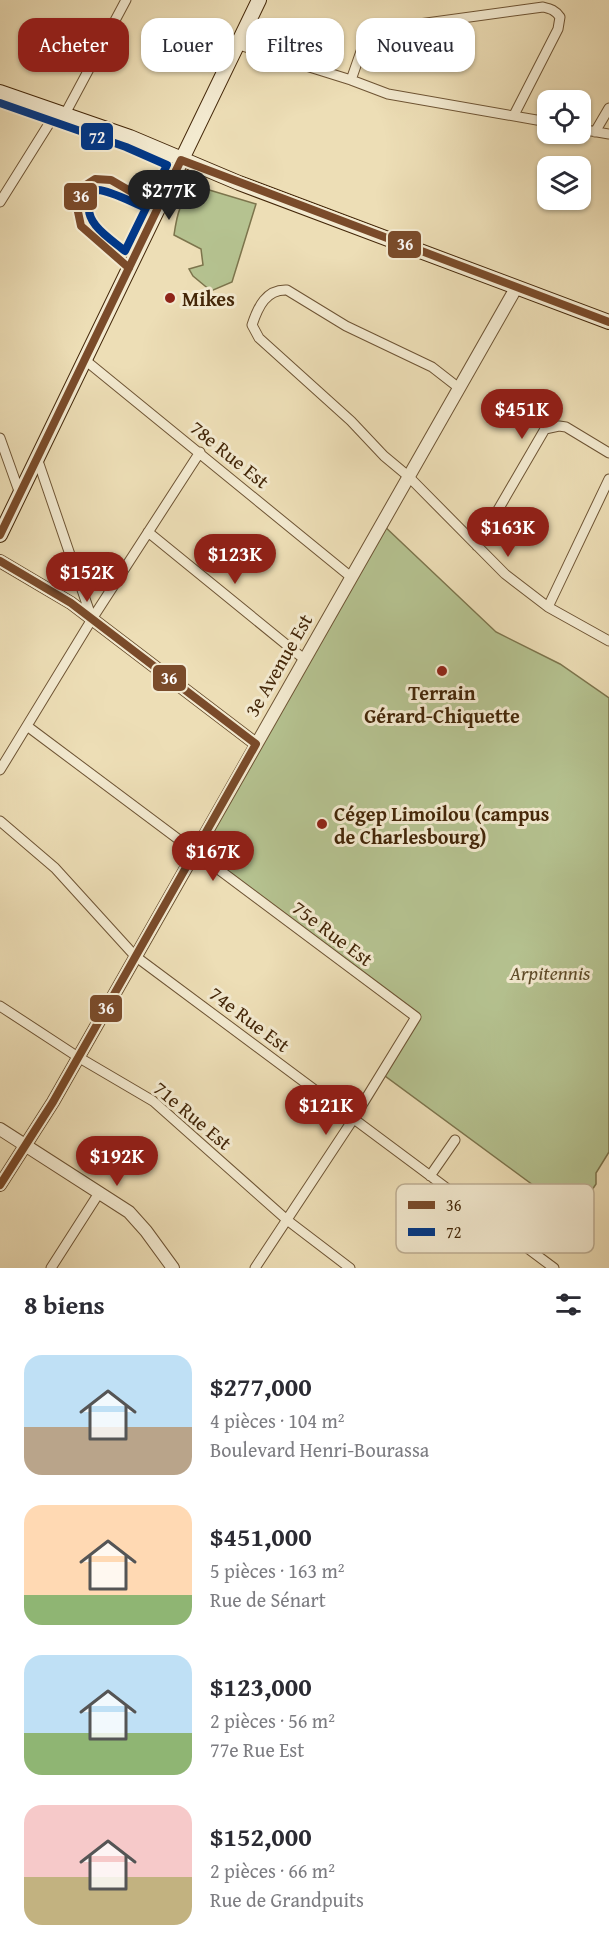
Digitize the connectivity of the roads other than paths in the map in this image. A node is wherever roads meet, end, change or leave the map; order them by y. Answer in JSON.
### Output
{"nodes":[{"id":1,"x":126,"y":0,"type":"edge"},
{"id":2,"x":259,"y":0,"type":"edge"},
{"id":3,"x":236,"y":44,"type":"junction"},
{"id":4,"x":351,"y":80,"type":"junction"},
{"id":5,"x":0,"y":92,"type":"edge"},
{"id":6,"x":609,"y":108,"type":"edge"},
{"id":7,"x":61,"y":112,"type":"junction"},
{"id":8,"x":514,"y":115,"type":"junction"},
{"id":9,"x":537,"y":120,"type":"edge"},
{"id":10,"x":591,"y":131,"type":"edge"},
{"id":11,"x":595,"y":132,"type":"junction"},
{"id":12,"x":609,"y":134,"type":"edge"},
{"id":13,"x":181,"y":160,"type":"junction"},
{"id":14,"x":0,"y":202,"type":"edge"},
{"id":15,"x":516,"y":288,"type":"junction"},
{"id":16,"x":609,"y":322,"type":"edge"},
{"id":17,"x":84,"y":360,"type":"junction"},
{"id":18,"x":459,"y":388,"type":"junction"},
{"id":19,"x":0,"y":438,"type":"edge"},
{"id":20,"x":200,"y":452,"type":"junction"},
{"id":21,"x":609,"y":453,"type":"edge"},
{"id":22,"x":37,"y":458,"type":"junction"},
{"id":23,"x":408,"y":476,"type":"junction"},
{"id":24,"x":609,"y":479,"type":"edge"},
{"id":25,"x":20,"y":494,"type":"junction"},
{"id":26,"x":148,"y":532,"type":"junction"},
{"id":27,"x":0,"y":535,"type":"edge"},
{"id":28,"x":477,"y":546,"type":"junction"},
{"id":29,"x":0,"y":561,"type":"edge"},
{"id":30,"x":351,"y":577,"type":"junction"},
{"id":31,"x":548,"y":607,"type":"junction"},
{"id":32,"x":92,"y":619,"type":"junction"},
{"id":33,"x":609,"y":641,"type":"edge"},
{"id":34,"x":304,"y":659,"type":"junction"},
{"id":35,"x":27,"y":726,"type":"junction"},
{"id":36,"x":256,"y":744,"type":"junction"},
{"id":37,"x":0,"y":770,"type":"edge"},
{"id":38,"x":0,"y":821,"type":"edge"},
{"id":39,"x":195,"y":852,"type":"junction"},
{"id":40,"x":135,"y":956,"type":"junction"},
{"id":41,"x":0,"y":1006,"type":"edge"},
{"id":42,"x":78,"y":1057,"type":"junction"},
{"id":43,"x":354,"y":1118,"type":"junction"},
{"id":44,"x":0,"y":1129,"type":"edge"},
{"id":45,"x":455,"y":1140,"type":"dead end"},
{"id":46,"x":26,"y":1145,"type":"junction"},
{"id":47,"x":430,"y":1176,"type":"junction"},
{"id":48,"x":441,"y":1184,"type":"edge"},
{"id":49,"x":0,"y":1185,"type":"edge"},
{"id":50,"x":99,"y":1193,"type":"junction"},
{"id":51,"x":287,"y":1220,"type":"junction"},
{"id":52,"x":534,"y":1253,"type":"edge"},
{"id":53,"x":51,"y":1268,"type":"edge"},
{"id":54,"x":173,"y":1268,"type":"edge"},
{"id":55,"x":255,"y":1268,"type":"edge"},
{"id":56,"x":350,"y":1268,"type":"edge"},
{"id":57,"x":554,"y":1268,"type":"edge"}],
"edges":[{"from":1,"to":7,"type":"street"},
{"from":2,"to":3,"type":"main road"},
{"from":3,"to":4,"type":"street"},
{"from":3,"to":13,"type":"main road"},
{"from":4,"to":8,"type":"street"},
{"from":4,"to":8,"type":"street"},
{"from":5,"to":7,"type":"main road"},
{"from":6,"to":11,"type":"street"},
{"from":7,"to":13,"type":"main road"},
{"from":7,"to":14,"type":"street"},
{"from":8,"to":9,"type":"street"},
{"from":10,"to":11,"type":"street"},
{"from":11,"to":12,"type":"street"},
{"from":13,"to":15,"type":"main road"},
{"from":13,"to":17,"type":"main road"},
{"from":15,"to":16,"type":"main road"},
{"from":15,"to":18,"type":"street","name":"3e Avenue Est"},
{"from":17,"to":20,"type":"street","name":"78e Rue Est"},
{"from":17,"to":22,"type":"main road"},
{"from":18,"to":23,"type":"street","name":"3e Avenue Est"},
{"from":18,"to":23,"type":"street"},
{"from":19,"to":25,"type":"street"},
{"from":20,"to":26,"type":"street"},
{"from":20,"to":30,"type":"street","name":"78e Rue Est"},
{"from":21,"to":28,"type":"street"},
{"from":22,"to":25,"type":"main road"},
{"from":22,"to":32,"type":"street"},
{"from":23,"to":28,"type":"street"},
{"from":23,"to":30,"type":"street","name":"3e Avenue Est"},
{"from":24,"to":31,"type":"street"},
{"from":25,"to":27,"type":"main road"},
{"from":26,"to":32,"type":"street"},
{"from":26,"to":34,"type":"street"},
{"from":28,"to":31,"type":"street"},
{"from":29,"to":32,"type":"street"},
{"from":30,"to":34,"type":"street","name":"3e Avenue Est"},
{"from":31,"to":33,"type":"street"},
{"from":32,"to":35,"type":"street"},
{"from":32,"to":36,"type":"street"},
{"from":34,"to":36,"type":"street","name":"3e Avenue Est"},
{"from":35,"to":37,"type":"street"},
{"from":35,"to":39,"type":"street","name":"75e Rue Est"},
{"from":36,"to":39,"type":"street","name":"3e Avenue Est"},
{"from":38,"to":40,"type":"street","name":"74e Rue Est"},
{"from":39,"to":40,"type":"street","name":"3e Avenue Est"},
{"from":39,"to":43,"type":"street","name":"75e Rue Est"},
{"from":40,"to":42,"type":"street","name":"3e Avenue Est"},
{"from":40,"to":43,"type":"street","name":"74e Rue Est"},
{"from":41,"to":42,"type":"street","name":"71e Rue Est"},
{"from":42,"to":46,"type":"street","name":"3e Avenue Est"},
{"from":42,"to":51,"type":"street","name":"71e Rue Est"},
{"from":43,"to":47,"type":"street","name":"74e Rue Est"},
{"from":43,"to":51,"type":"street"},
{"from":44,"to":46,"type":"street"},
{"from":45,"to":47,"type":"street"},
{"from":46,"to":49,"type":"street","name":"3e Avenue Est"},
{"from":46,"to":50,"type":"street"},
{"from":47,"to":48,"type":"street","name":"74e Rue Est"},
{"from":50,"to":53,"type":"street"},
{"from":50,"to":54,"type":"street"},
{"from":51,"to":55,"type":"street"},
{"from":51,"to":56,"type":"street","name":"71e Rue Est"},
{"from":52,"to":57,"type":"street","name":"74e Rue Est"}]}
